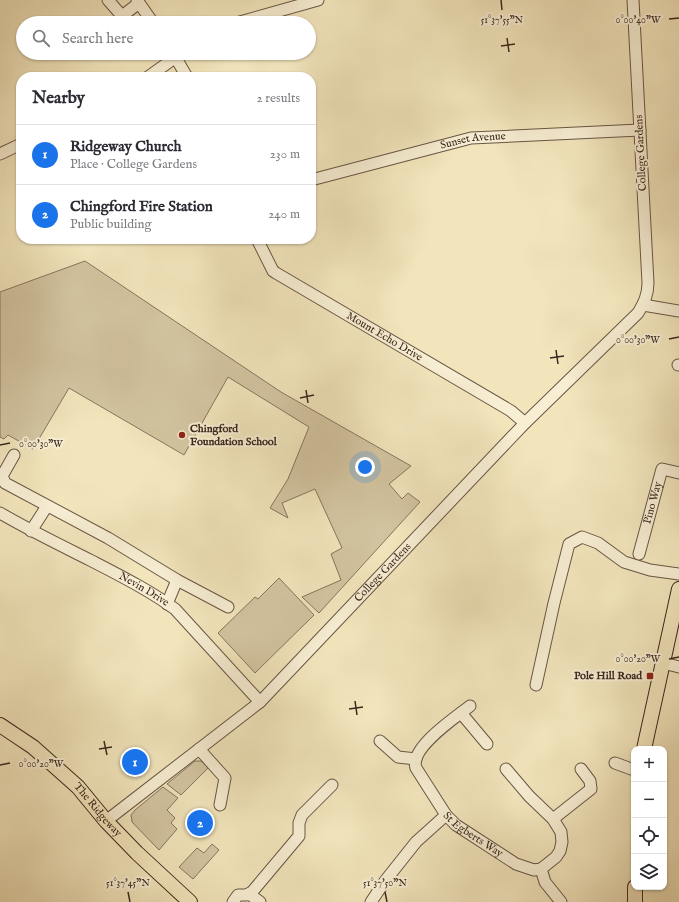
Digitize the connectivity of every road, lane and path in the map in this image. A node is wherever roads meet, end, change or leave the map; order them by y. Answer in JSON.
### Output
{"nodes":[{"id":1,"x":108,"y":0,"type":"edge"},
{"id":2,"x":318,"y":0,"type":"edge"},
{"id":3,"x":633,"y":0,"type":"edge"},
{"id":4,"x":138,"y":2,"type":"edge"},
{"id":5,"x":122,"y":16,"type":"edge"},
{"id":6,"x":127,"y":16,"type":"edge"},
{"id":7,"x":148,"y":16,"type":"edge"},
{"id":8,"x":261,"y":16,"type":"edge"},
{"id":9,"x":168,"y":60,"type":"edge"},
{"id":10,"x":177,"y":60,"type":"edge"},
{"id":11,"x":154,"y":72,"type":"edge"},
{"id":12,"x":184,"y":72,"type":"edge"},
{"id":13,"x":640,"y":130,"type":"junction"},
{"id":14,"x":16,"y":146,"type":"edge"},
{"id":15,"x":0,"y":154,"type":"edge"},
{"id":16,"x":316,"y":179,"type":"edge"},
{"id":17,"x":260,"y":244,"type":"edge"},
{"id":18,"x":643,"y":305,"type":"junction"},
{"id":19,"x":679,"y":311,"type":"edge"},
{"id":20,"x":525,"y":423,"type":"junction"},
{"id":21,"x":14,"y":455,"type":"dead end"},
{"id":22,"x":679,"y":473,"type":"edge"},
{"id":23,"x":47,"y":506,"type":"junction"},
{"id":24,"x":0,"y":513,"type":"edge"},
{"id":25,"x":31,"y":530,"type":"junction"},
{"id":26,"x":639,"y":554,"type":"dead end"},
{"id":27,"x":679,"y":574,"type":"edge"},
{"id":28,"x":177,"y":580,"type":"junction"},
{"id":29,"x":679,"y":589,"type":"edge"},
{"id":30,"x":167,"y":604,"type":"junction"},
{"id":31,"x":228,"y":607,"type":"dead end"},
{"id":32,"x":663,"y":663,"type":"junction"},
{"id":33,"x":679,"y":667,"type":"edge"},
{"id":34,"x":536,"y":685,"type":"dead end"},
{"id":35,"x":260,"y":702,"type":"junction"},
{"id":36,"x":470,"y":706,"type":"dead end"},
{"id":37,"x":461,"y":713,"type":"junction"},
{"id":38,"x":0,"y":725,"type":"edge"},
{"id":39,"x":380,"y":741,"type":"dead end"},
{"id":40,"x":487,"y":744,"type":"dead end"},
{"id":41,"x":645,"y":746,"type":"edge"},
{"id":42,"x":199,"y":749,"type":"junction"},
{"id":43,"x":416,"y":759,"type":"junction"},
{"id":44,"x":615,"y":763,"type":"dead end"},
{"id":45,"x":506,"y":769,"type":"dead end"},
{"id":46,"x":581,"y":769,"type":"dead end"},
{"id":47,"x":631,"y":769,"type":"edge"},
{"id":48,"x":332,"y":785,"type":"dead end"},
{"id":49,"x":220,"y":805,"type":"dead end"},
{"id":50,"x":446,"y":815,"type":"junction"},
{"id":51,"x":550,"y":815,"type":"junction"},
{"id":52,"x":106,"y":821,"type":"junction"},
{"id":53,"x":541,"y":869,"type":"junction"},
{"id":54,"x":635,"y":890,"type":"edge"},
{"id":55,"x":249,"y":894,"type":"junction"},
{"id":56,"x":189,"y":902,"type":"edge"},
{"id":57,"x":233,"y":902,"type":"edge"},
{"id":58,"x":260,"y":902,"type":"edge"},
{"id":59,"x":371,"y":902,"type":"edge"},
{"id":60,"x":561,"y":902,"type":"edge"},
{"id":61,"x":635,"y":902,"type":"edge"}],
"edges":[{"from":1,"to":5,"type":"street"},
{"from":2,"to":8,"type":"street"},
{"from":3,"to":13,"type":"street","name":"College Gardens"},
{"from":4,"to":6,"type":"street"},
{"from":4,"to":7,"type":"street"},
{"from":9,"to":11,"type":"street"},
{"from":10,"to":12,"type":"street"},
{"from":13,"to":16,"type":"street","name":"Sunset Avenue"},
{"from":13,"to":18,"type":"street","name":"College Gardens"},
{"from":14,"to":15,"type":"street"},
{"from":17,"to":20,"type":"street","name":"Mount Echo Drive"},
{"from":18,"to":19,"type":"street"},
{"from":18,"to":20,"type":"street","name":"College Gardens"},
{"from":20,"to":35,"type":"street","name":"College Gardens"},
{"from":21,"to":23,"type":"street"},
{"from":22,"to":26,"type":"street","name":"Pino Way"},
{"from":23,"to":25,"type":"street"},
{"from":23,"to":28,"type":"street"},
{"from":24,"to":25,"type":"street","name":"Nevin Drive"},
{"from":25,"to":30,"type":"street","name":"Nevin Drive"},
{"from":27,"to":34,"type":"street"},
{"from":28,"to":30,"type":"street"},
{"from":28,"to":31,"type":"street"},
{"from":29,"to":32,"type":"main road"},
{"from":30,"to":35,"type":"street","name":"Nevin Drive"},
{"from":32,"to":33,"type":"street"},
{"from":32,"to":41,"type":"main road"},
{"from":35,"to":42,"type":"street","name":"College Gardens"},
{"from":36,"to":37,"type":"street"},
{"from":37,"to":40,"type":"street"},
{"from":37,"to":43,"type":"street"},
{"from":38,"to":52,"type":"main road","name":"The Ridgeway"},
{"from":39,"to":43,"type":"street"},
{"from":42,"to":49,"type":"street"},
{"from":42,"to":52,"type":"street","name":"College Gardens"},
{"from":43,"to":50,"type":"street"},
{"from":44,"to":47,"type":"street"},
{"from":45,"to":51,"type":"street"},
{"from":46,"to":51,"type":"street"},
{"from":48,"to":55,"type":"street"},
{"from":50,"to":53,"type":"street","name":"St Egberts Way"},
{"from":50,"to":59,"type":"street","name":"St Egberts Way"},
{"from":51,"to":53,"type":"street"},
{"from":52,"to":56,"type":"main road","name":"The Ridgeway"},
{"from":53,"to":60,"type":"street"},
{"from":54,"to":61,"type":"main road"},
{"from":55,"to":57,"type":"street"},
{"from":55,"to":58,"type":"street"}]}
